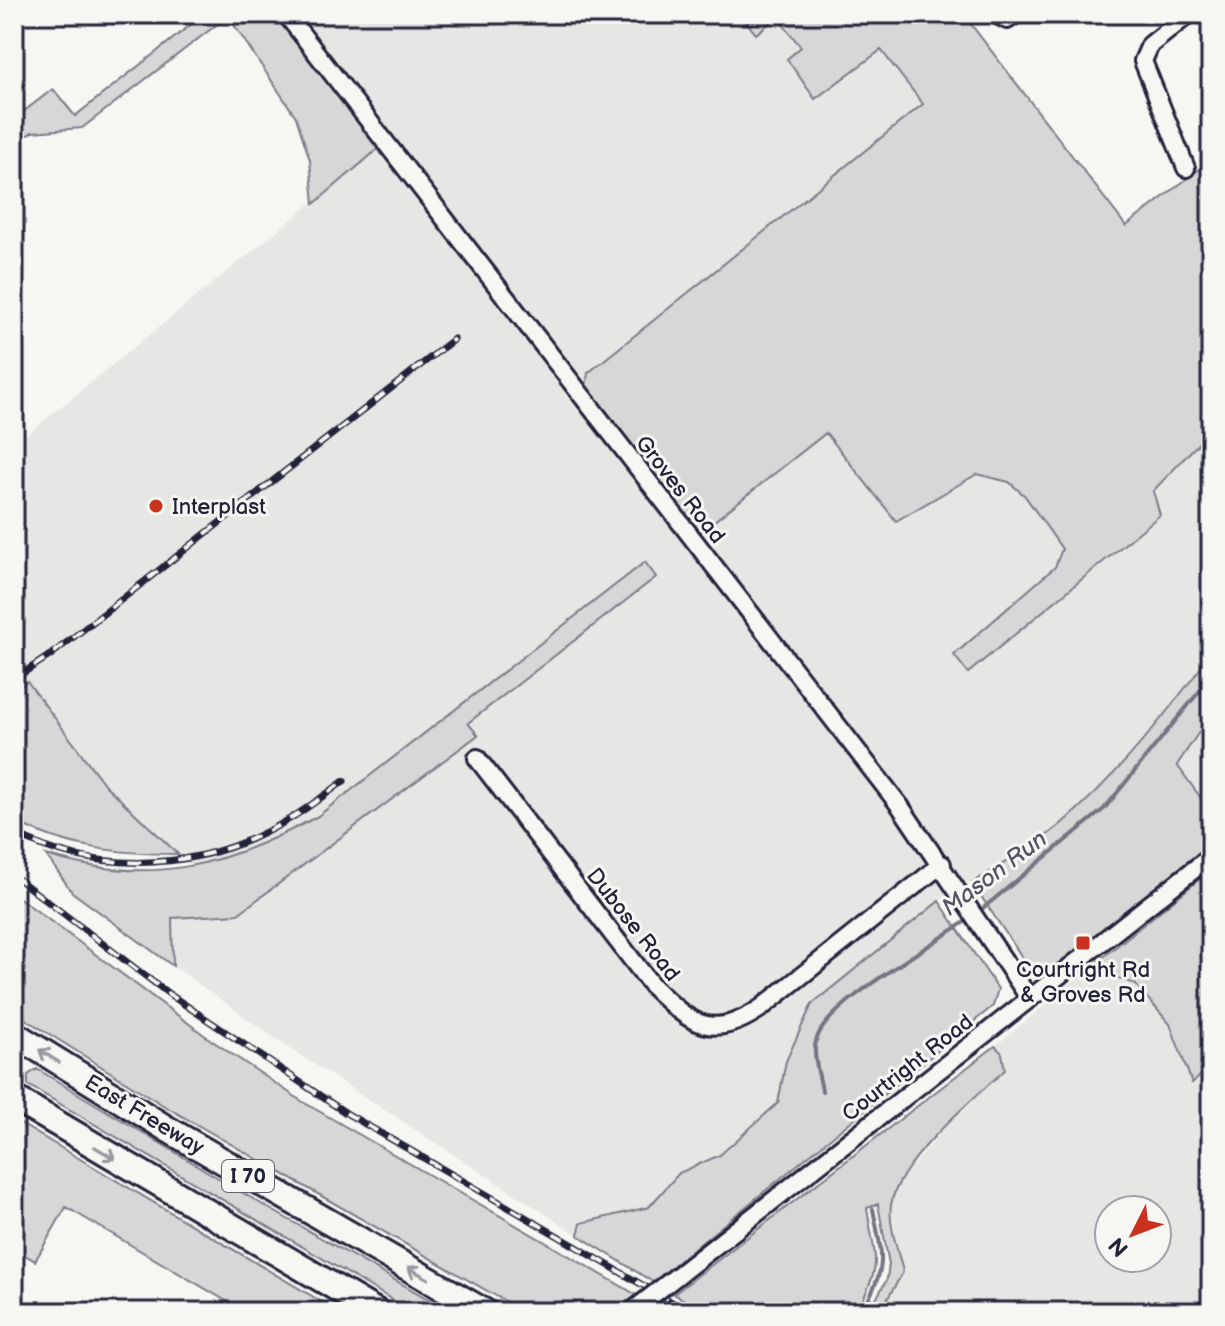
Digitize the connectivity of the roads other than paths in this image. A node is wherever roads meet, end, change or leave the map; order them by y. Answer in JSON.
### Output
{"nodes":[{"id":1,"x":286,"y":14,"type":"edge"},
{"id":2,"x":995,"y":14,"type":"edge"},
{"id":3,"x":1016,"y":14,"type":"edge"},
{"id":4,"x":1189,"y":14,"type":"edge"},
{"id":5,"x":1186,"y":168,"type":"dead end"},
{"id":6,"x":477,"y":758,"type":"dead end"},
{"id":7,"x":1211,"y":856,"type":"edge"},
{"id":8,"x":942,"y":864,"type":"junction"},
{"id":9,"x":1030,"y":999,"type":"junction"},
{"id":10,"x":14,"y":1034,"type":"edge"},
{"id":11,"x":14,"y":1098,"type":"edge"},
{"id":12,"x":377,"y":1312,"type":"edge"},
{"id":13,"x":485,"y":1312,"type":"edge"},
{"id":14,"x":631,"y":1312,"type":"edge"}],
"edges":[{"from":1,"to":8,"type":"street","name":"Groves Road"},
{"from":2,"to":3,"type":"street"},
{"from":4,"to":5,"type":"street"},
{"from":6,"to":8,"type":"street","name":"Dubose Road"},
{"from":7,"to":9,"type":"street","name":"Courtright Road"},
{"from":8,"to":9,"type":"street","name":"Groves Road"},
{"from":9,"to":14,"type":"street","name":"Courtright Road","bridge":true},
{"from":13,"to":10,"type":"highway","name":"East Freeway","number":"I 70","one_way":true},
{"from":11,"to":12,"type":"highway","number":"I 70","one_way":true}]}
